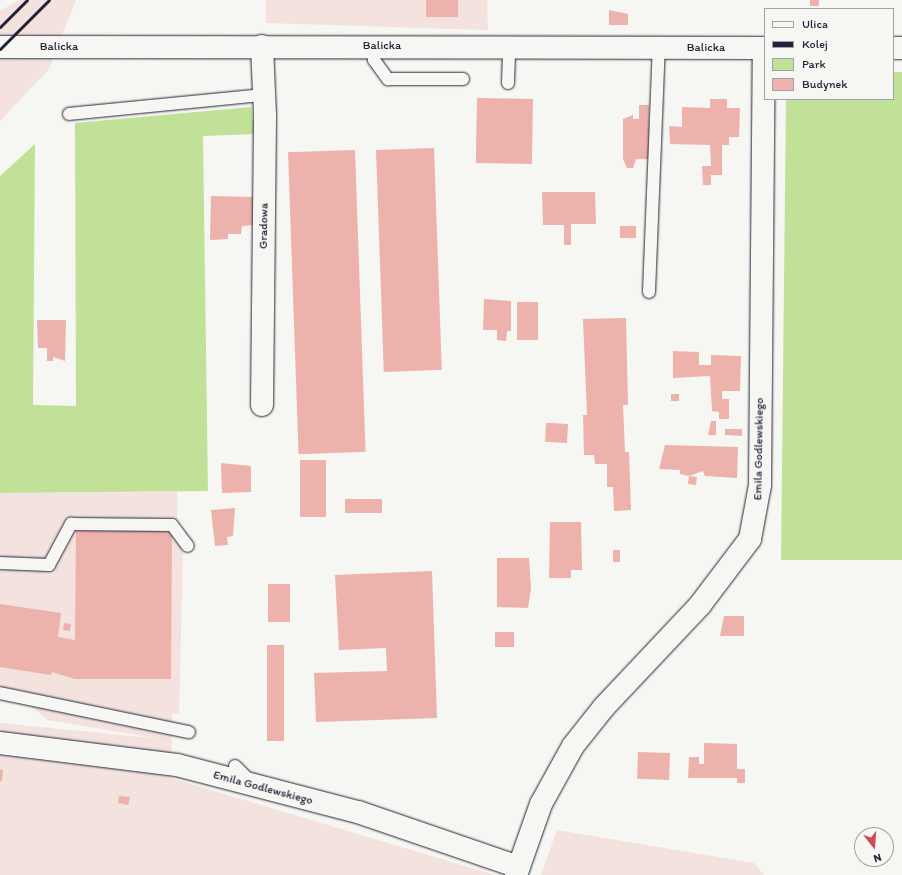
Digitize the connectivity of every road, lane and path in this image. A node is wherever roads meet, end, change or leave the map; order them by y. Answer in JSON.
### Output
{"nodes":[{"id":1,"x":0,"y":46,"type":"edge"},
{"id":2,"x":262,"y":46,"type":"junction"},
{"id":3,"x":374,"y":46,"type":"junction"},
{"id":4,"x":509,"y":47,"type":"junction"},
{"id":5,"x":659,"y":48,"type":"junction"},
{"id":6,"x":764,"y":48,"type":"edge"},
{"id":7,"x":463,"y":79,"type":"dead end"},
{"id":8,"x":508,"y":83,"type":"dead end"},
{"id":9,"x":263,"y":95,"type":"junction"},
{"id":10,"x":764,"y":100,"type":"edge"},
{"id":11,"x":69,"y":114,"type":"dead end"},
{"id":12,"x":649,"y":292,"type":"dead end"},
{"id":13,"x":262,"y":405,"type":"dead end"},
{"id":14,"x":188,"y":546,"type":"dead end"},
{"id":15,"x":0,"y":563,"type":"edge"},
{"id":16,"x":0,"y":693,"type":"edge"},
{"id":17,"x":189,"y":732,"type":"dead end"},
{"id":18,"x":0,"y":742,"type":"edge"},
{"id":19,"x":235,"y":766,"type":"dead end"},
{"id":20,"x":253,"y":784,"type":"junction"},
{"id":21,"x":518,"y":871,"type":"edge"}],
"edges":[{"from":1,"to":2,"type":"street","name":"Balicka"},
{"from":2,"to":3,"type":"street","name":"Balicka"},
{"from":2,"to":9,"type":"street","name":"Gradowa"},
{"from":3,"to":4,"type":"street","name":"Balicka"},
{"from":3,"to":7,"type":"lane"},
{"from":4,"to":5,"type":"street","name":"Balicka"},
{"from":4,"to":8,"type":"lane"},
{"from":5,"to":6,"type":"street","name":"Balicka"},
{"from":5,"to":12,"type":"lane"},
{"from":9,"to":11,"type":"lane"},
{"from":9,"to":13,"type":"street","name":"Gradowa"},
{"from":10,"to":21,"type":"street","name":"Emila Godlewskiego"},
{"from":14,"to":15,"type":"lane"},
{"from":16,"to":17,"type":"lane"},
{"from":18,"to":20,"type":"street","name":"Emila Godlewskiego"},
{"from":19,"to":20,"type":"lane"},
{"from":20,"to":21,"type":"street","name":"Emila Godlewskiego"}]}
